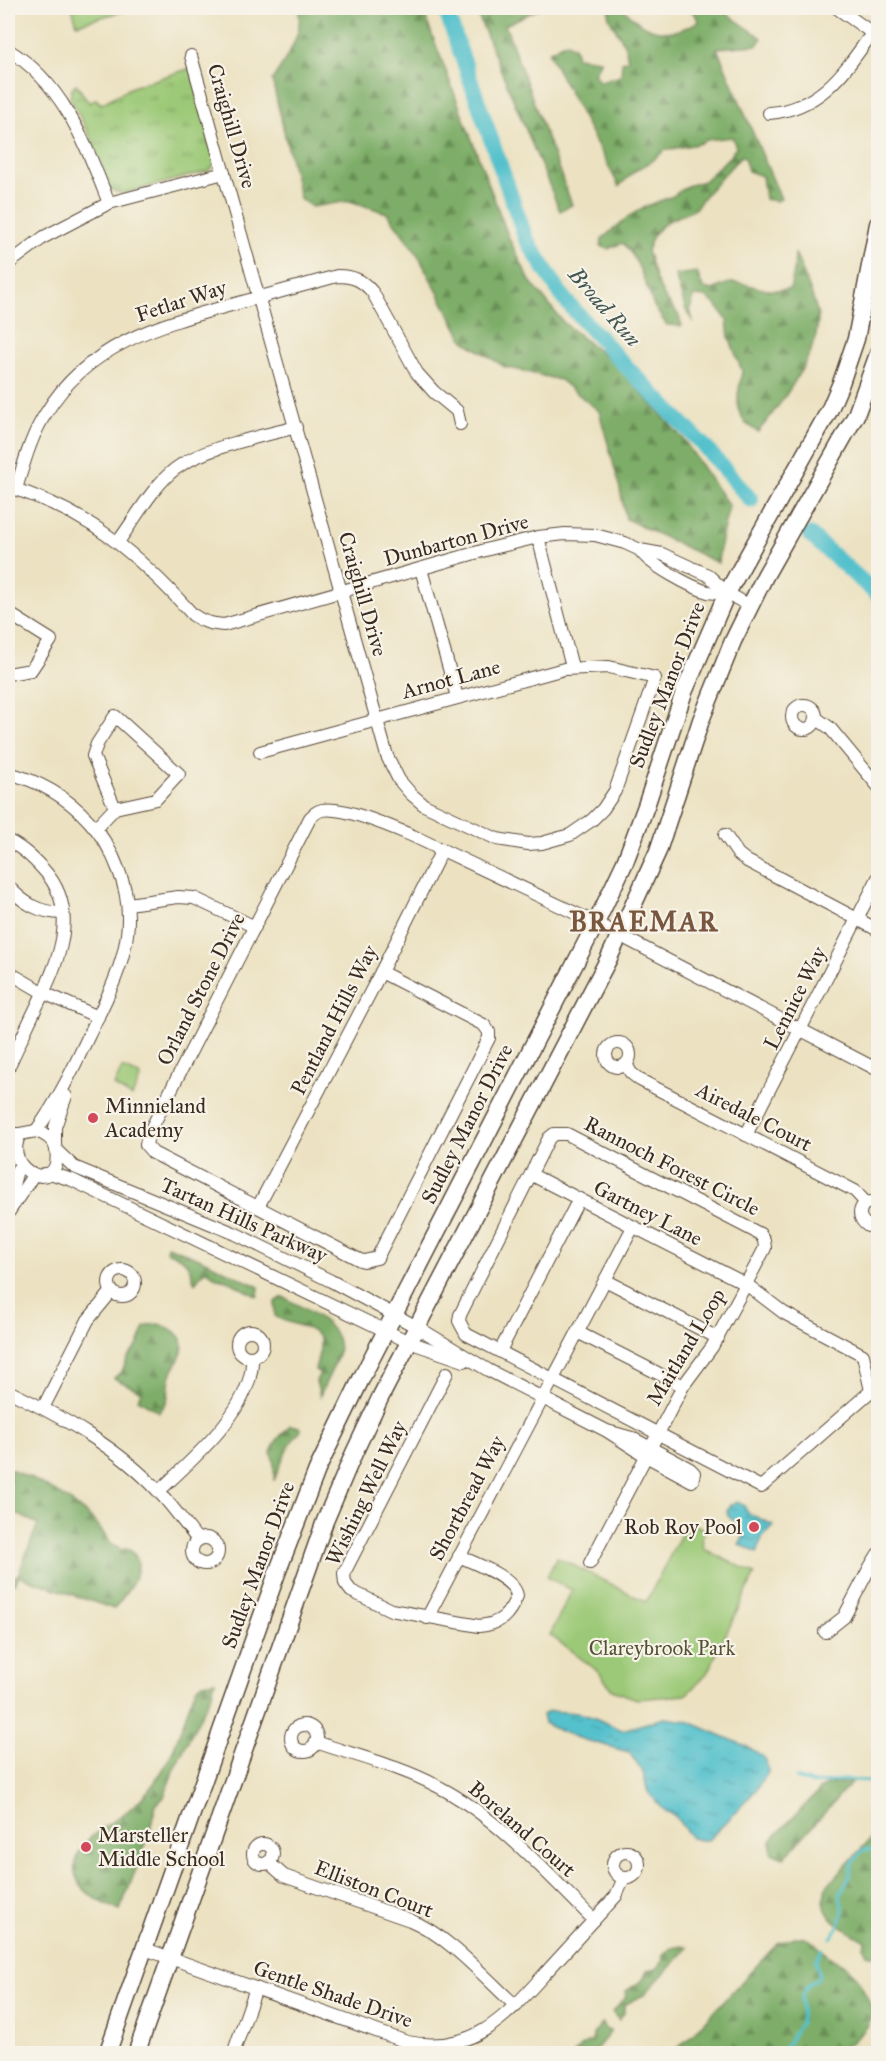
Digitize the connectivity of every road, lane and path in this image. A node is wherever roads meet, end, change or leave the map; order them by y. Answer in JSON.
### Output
{"nodes":[{"id":1,"x":837,"y":8,"type":"edge"},
{"id":2,"x":876,"y":32,"type":"edge"},
{"id":3,"x":8,"y":50,"type":"edge"},
{"id":4,"x":191,"y":56,"type":"dead end"},
{"id":5,"x":769,"y":113,"type":"dead end"},
{"id":6,"x":224,"y":173,"type":"junction"},
{"id":7,"x":110,"y":203,"type":"junction"},
{"id":8,"x":879,"y":224,"type":"edge"},
{"id":9,"x":8,"y":264,"type":"edge"},
{"id":10,"x":260,"y":298,"type":"junction"},
{"id":11,"x":879,"y":354,"type":"edge"},
{"id":12,"x":460,"y":424,"type":"dead end"},
{"id":13,"x":296,"y":428,"type":"junction"},
{"id":14,"x":12,"y":488,"type":"edge"},
{"id":15,"x":538,"y":537,"type":"junction"},
{"id":16,"x":118,"y":542,"type":"junction"},
{"id":17,"x":640,"y":550,"type":"junction"},
{"id":18,"x":678,"y":561,"type":"junction"},
{"id":19,"x":422,"y":569,"type":"junction"},
{"id":20,"x":708,"y":575,"type":"junction"},
{"id":21,"x":342,"y":592,"type":"junction"},
{"id":22,"x":727,"y":593,"type":"junction"},
{"id":23,"x":750,"y":606,"type":"junction"},
{"id":24,"x":8,"y":613,"type":"edge"},
{"id":25,"x":572,"y":668,"type":"junction"},
{"id":26,"x":8,"y":674,"type":"edge"},
{"id":27,"x":656,"y":678,"type":"joint"},
{"id":28,"x":457,"y":697,"type":"junction"},
{"id":29,"x":816,"y":718,"type":"dead end"},
{"id":30,"x":377,"y":719,"type":"junction"},
{"id":31,"x":260,"y":752,"type":"dead end"},
{"id":32,"x":8,"y":773,"type":"edge"},
{"id":33,"x":879,"y":786,"type":"edge"},
{"id":34,"x":115,"y":808,"type":"junction"},
{"id":35,"x":96,"y":828,"type":"junction"},
{"id":36,"x":725,"y":835,"type":"dead end"},
{"id":37,"x":8,"y":841,"type":"edge"},
{"id":38,"x":442,"y":850,"type":"junction"},
{"id":39,"x":879,"y":878,"type":"edge"},
{"id":40,"x":8,"y":886,"type":"edge"},
{"id":41,"x":128,"y":904,"type":"junction"},
{"id":42,"x":63,"y":913,"type":"junction"},
{"id":43,"x":858,"y":919,"type":"junction"},
{"id":44,"x":596,"y":923,"type":"junction"},
{"id":45,"x":255,"y":927,"type":"junction"},
{"id":46,"x":879,"y":930,"type":"edge"},
{"id":47,"x":620,"y":935,"type":"junction"},
{"id":48,"x":8,"y":972,"type":"edge"},
{"id":49,"x":381,"y":972,"type":"junction"},
{"id":50,"x":44,"y":993,"type":"junction"},
{"id":51,"x":98,"y":1017,"type":"junction"},
{"id":52,"x":801,"y":1030,"type":"junction"},
{"id":53,"x":13,"y":1042,"type":"edge"},
{"id":54,"x":626,"y":1064,"type":"dead end"},
{"id":55,"x":8,"y":1068,"type":"edge"},
{"id":56,"x":879,"y":1070,"type":"edge"},
{"id":57,"x":69,"y":1080,"type":"junction"},
{"id":58,"x":36,"y":1131,"type":"junction"},
{"id":59,"x":14,"y":1134,"type":"edge"},
{"id":60,"x":746,"y":1135,"type":"junction"},
{"id":61,"x":55,"y":1148,"type":"junction"},
{"id":62,"x":12,"y":1163,"type":"edge"},
{"id":63,"x":38,"y":1175,"type":"junction"},
{"id":64,"x":532,"y":1175,"type":"junction"},
{"id":65,"x":579,"y":1199,"type":"junction"},
{"id":66,"x":872,"y":1203,"type":"edge"},
{"id":67,"x":8,"y":1204,"type":"edge"},
{"id":68,"x":258,"y":1207,"type":"junction"},
{"id":69,"x":8,"y":1214,"type":"edge"},
{"id":70,"x":879,"y":1223,"type":"edge"},
{"id":71,"x":633,"y":1227,"type":"junction"},
{"id":72,"x":605,"y":1280,"type":"junction"},
{"id":73,"x":746,"y":1284,"type":"junction"},
{"id":74,"x":112,"y":1291,"type":"dead end"},
{"id":75,"x":394,"y":1314,"type":"junction"},
{"id":76,"x":386,"y":1329,"type":"junction"},
{"id":77,"x":577,"y":1332,"type":"junction"},
{"id":78,"x":413,"y":1334,"type":"junction"},
{"id":79,"x":718,"y":1338,"type":"junction"},
{"id":80,"x":500,"y":1351,"type":"junction"},
{"id":81,"x":252,"y":1357,"type":"dead end"},
{"id":82,"x":447,"y":1373,"type":"dead end"},
{"id":83,"x":552,"y":1379,"type":"junction"},
{"id":84,"x":682,"y":1386,"type":"junction"},
{"id":85,"x":8,"y":1391,"type":"edge"},
{"id":86,"x":542,"y":1398,"type":"junction"},
{"id":87,"x":44,"y":1408,"type":"junction"},
{"id":88,"x":657,"y":1434,"type":"junction"},
{"id":89,"x":648,"y":1452,"type":"junction"},
{"id":90,"x":159,"y":1491,"type":"junction"},
{"id":91,"x":198,"y":1540,"type":"dead end"},
{"id":92,"x":879,"y":1554,"type":"edge"},
{"id":93,"x":459,"y":1556,"type":"junction"},
{"id":94,"x":590,"y":1563,"type":"dead end"},
{"id":95,"x":427,"y":1618,"type":"junction"},
{"id":96,"x":825,"y":1632,"type":"dead end"},
{"id":97,"x":316,"y":1742,"type":"dead end"},
{"id":98,"x":268,"y":1862,"type":"dead end"},
{"id":99,"x":624,"y":1878,"type":"dead end"},
{"id":100,"x":594,"y":1920,"type":"junction"},
{"id":101,"x":145,"y":1949,"type":"junction"},
{"id":102,"x":170,"y":1958,"type":"junction"},
{"id":103,"x":256,"y":1988,"type":"junction"},
{"id":104,"x":516,"y":2006,"type":"junction"},
{"id":105,"x":107,"y":2054,"type":"edge"},
{"id":106,"x":136,"y":2054,"type":"edge"},
{"id":107,"x":233,"y":2054,"type":"edge"}],
"edges":[{"from":1,"to":2,"type":"street"},
{"from":2,"to":5,"type":"street"},
{"from":3,"to":7,"type":"street"},
{"from":4,"to":6,"type":"street","name":"Craighill Drive"},
{"from":6,"to":7,"type":"street"},
{"from":6,"to":10,"type":"street","name":"Craighill Drive"},
{"from":7,"to":9,"type":"street"},
{"from":8,"to":22,"type":"main road","name":"Sudley Manor Drive"},
{"from":10,"to":12,"type":"street","name":"Fetlar Way"},
{"from":10,"to":13,"type":"street","name":"Craighill Drive"},
{"from":10,"to":14,"type":"street","name":"Fetlar Way"},
{"from":11,"to":23,"type":"main road","name":"Sudley Manor Drive"},
{"from":13,"to":16,"type":"street"},
{"from":13,"to":21,"type":"street","name":"Craighill Drive"},
{"from":14,"to":16,"type":"street","name":"Dunbarton Drive"},
{"from":15,"to":17,"type":"street","name":"Dunbarton Drive"},
{"from":15,"to":19,"type":"street","name":"Dunbarton Drive"},
{"from":15,"to":25,"type":"street"},
{"from":16,"to":21,"type":"street","name":"Dunbarton Drive"},
{"from":17,"to":18,"type":"street","name":"Dunbarton Drive"},
{"from":17,"to":22,"type":"street","name":"Dunbarton Drive"},
{"from":18,"to":20,"type":"street","name":"Dunbarton Drive"},
{"from":18,"to":20,"type":"street","name":"Dunbarton Drive"},
{"from":19,"to":21,"type":"street","name":"Dunbarton Drive"},
{"from":19,"to":28,"type":"street"},
{"from":20,"to":22,"type":"street","name":"Dunbarton Drive"},
{"from":21,"to":30,"type":"street","name":"Craighill Drive"},
{"from":22,"to":23,"type":"street","name":"Dunbarton Drive"},
{"from":22,"to":44,"type":"main road","name":"Sudley Manor Drive"},
{"from":23,"to":47,"type":"main road","name":"Sudley Manor Drive"},
{"from":24,"to":26,"type":"street"},
{"from":25,"to":27,"type":"street","name":"Arnot Lane"},
{"from":25,"to":28,"type":"street","name":"Arnot Lane"},
{"from":27,"to":30,"type":"street","name":"Craighill Drive"},
{"from":28,"to":30,"type":"street","name":"Arnot Lane"},
{"from":29,"to":33,"type":"street"},
{"from":30,"to":31,"type":"street","name":"Arnot Lane"},
{"from":32,"to":35,"type":"street"},
{"from":34,"to":34,"type":"street"},
{"from":34,"to":35,"type":"street"},
{"from":35,"to":41,"type":"street"},
{"from":36,"to":43,"type":"street"},
{"from":37,"to":42,"type":"street"},
{"from":38,"to":44,"type":"street","name":"Orland Stone Drive"},
{"from":38,"to":45,"type":"street","name":"Orland Stone Drive"},
{"from":38,"to":49,"type":"street","name":"Pentland Hills Way"},
{"from":39,"to":43,"type":"street","name":"Lennice Way"},
{"from":40,"to":42,"type":"street"},
{"from":41,"to":45,"type":"street"},
{"from":41,"to":51,"type":"street"},
{"from":42,"to":50,"type":"street"},
{"from":43,"to":46,"type":"street"},
{"from":43,"to":52,"type":"street","name":"Lennice Way"},
{"from":44,"to":47,"type":"street","name":"Orland Stone Drive"},
{"from":44,"to":75,"type":"main road","name":"Sudley Manor Drive"},
{"from":45,"to":68,"type":"street","name":"Orland Stone Drive"},
{"from":47,"to":52,"type":"street","name":"Orland Stone Drive"},
{"from":47,"to":78,"type":"main road","name":"Sudley Manor Drive"},
{"from":48,"to":50,"type":"street"},
{"from":49,"to":68,"type":"street","name":"Pentland Hills Way"},
{"from":49,"to":68,"type":"street","name":"Orland Stone Drive"},
{"from":50,"to":51,"type":"street"},
{"from":50,"to":53,"type":"street"},
{"from":51,"to":57,"type":"street"},
{"from":52,"to":56,"type":"street","name":"Orland Stone Drive"},
{"from":52,"to":60,"type":"street","name":"Lennice Way"},
{"from":53,"to":55,"type":"street"},
{"from":54,"to":60,"type":"street","name":"Airedale Court"},
{"from":57,"to":58,"type":"street"},
{"from":57,"to":61,"type":"street"},
{"from":58,"to":59,"type":"street"},
{"from":58,"to":61,"type":"street","name":"Tartan Hills Parkway"},
{"from":59,"to":62,"type":"street"},
{"from":60,"to":66,"type":"street","name":"Airedale Court"},
{"from":61,"to":63,"type":"street"},
{"from":61,"to":75,"type":"street","name":"Tartan Hills Parkway"},
{"from":62,"to":63,"type":"street","name":"Tartan Hills Parkway"},
{"from":62,"to":67,"type":"street"},
{"from":63,"to":69,"type":"street"},
{"from":63,"to":76,"type":"street","name":"Tartan Hills Parkway"},
{"from":64,"to":65,"type":"street","name":"Gartney Lane"},
{"from":64,"to":73,"type":"street","name":"Rannoch Forest Circle"},
{"from":64,"to":80,"type":"street","name":"Rannoch Forest Circle"},
{"from":65,"to":71,"type":"street","name":"Gartney Lane"},
{"from":65,"to":80,"type":"street"},
{"from":66,"to":70,"type":"street","name":"Airedale Court"},
{"from":71,"to":72,"type":"street","name":"Shortbread Way"},
{"from":71,"to":73,"type":"street","name":"Gartney Lane"},
{"from":72,"to":77,"type":"street","name":"Shortbread Way"},
{"from":72,"to":79,"type":"street"},
{"from":73,"to":79,"type":"street","name":"Maitland Loop"},
{"from":73,"to":88,"type":"street","name":"Maitland Loop"},
{"from":74,"to":87,"type":"street"},
{"from":75,"to":76,"type":"main road","name":"Sudley Manor Drive"},
{"from":75,"to":78,"type":"street","name":"Tartan Hills Parkway"},
{"from":76,"to":78,"type":"street","name":"Tartan Hills Parkway"},
{"from":76,"to":101,"type":"main road","name":"Sudley Manor Drive"},
{"from":77,"to":83,"type":"street","name":"Shortbread Way"},
{"from":77,"to":84,"type":"street"},
{"from":78,"to":86,"type":"street"},
{"from":78,"to":102,"type":"main road","name":"Sudley Manor Drive"},
{"from":79,"to":84,"type":"street","name":"Maitland Loop"},
{"from":80,"to":83,"type":"street","name":"Rannoch Forest Circle"},
{"from":81,"to":90,"type":"street"},
{"from":82,"to":95,"type":"street","name":"Wishing Well Way"},
{"from":83,"to":86,"type":"street","name":"Shortbread Way"},
{"from":83,"to":88,"type":"street","name":"Rannoch Forest Circle"},
{"from":84,"to":88,"type":"street","name":"Maitland Loop"},
{"from":85,"to":87,"type":"street"},
{"from":86,"to":89,"type":"street"},
{"from":86,"to":93,"type":"street","name":"Shortbread Way"},
{"from":87,"to":90,"type":"street"},
{"from":88,"to":89,"type":"street","name":"Maitland Loop"},
{"from":89,"to":94,"type":"street","name":"Maitland Loop"},
{"from":90,"to":91,"type":"street"},
{"from":92,"to":96,"type":"street"},
{"from":93,"to":95,"type":"street","name":"Shortbread Way"},
{"from":93,"to":95,"type":"street","name":"Wishing Well Way"},
{"from":97,"to":100,"type":"street","name":"Boreland Court"},
{"from":98,"to":104,"type":"street","name":"Elliston Court"},
{"from":99,"to":100,"type":"street","name":"Gentle Shade Drive"},
{"from":100,"to":104,"type":"street","name":"Gentle Shade Drive"},
{"from":101,"to":102,"type":"street","name":"Gentle Shade Drive"},
{"from":101,"to":105,"type":"main road","name":"Sudley Manor Drive"},
{"from":102,"to":103,"type":"street","name":"Gentle Shade Drive"},
{"from":102,"to":106,"type":"main road","name":"Sudley Manor Drive"},
{"from":103,"to":104,"type":"street","name":"Gentle Shade Drive"},
{"from":103,"to":107,"type":"street"}]}
